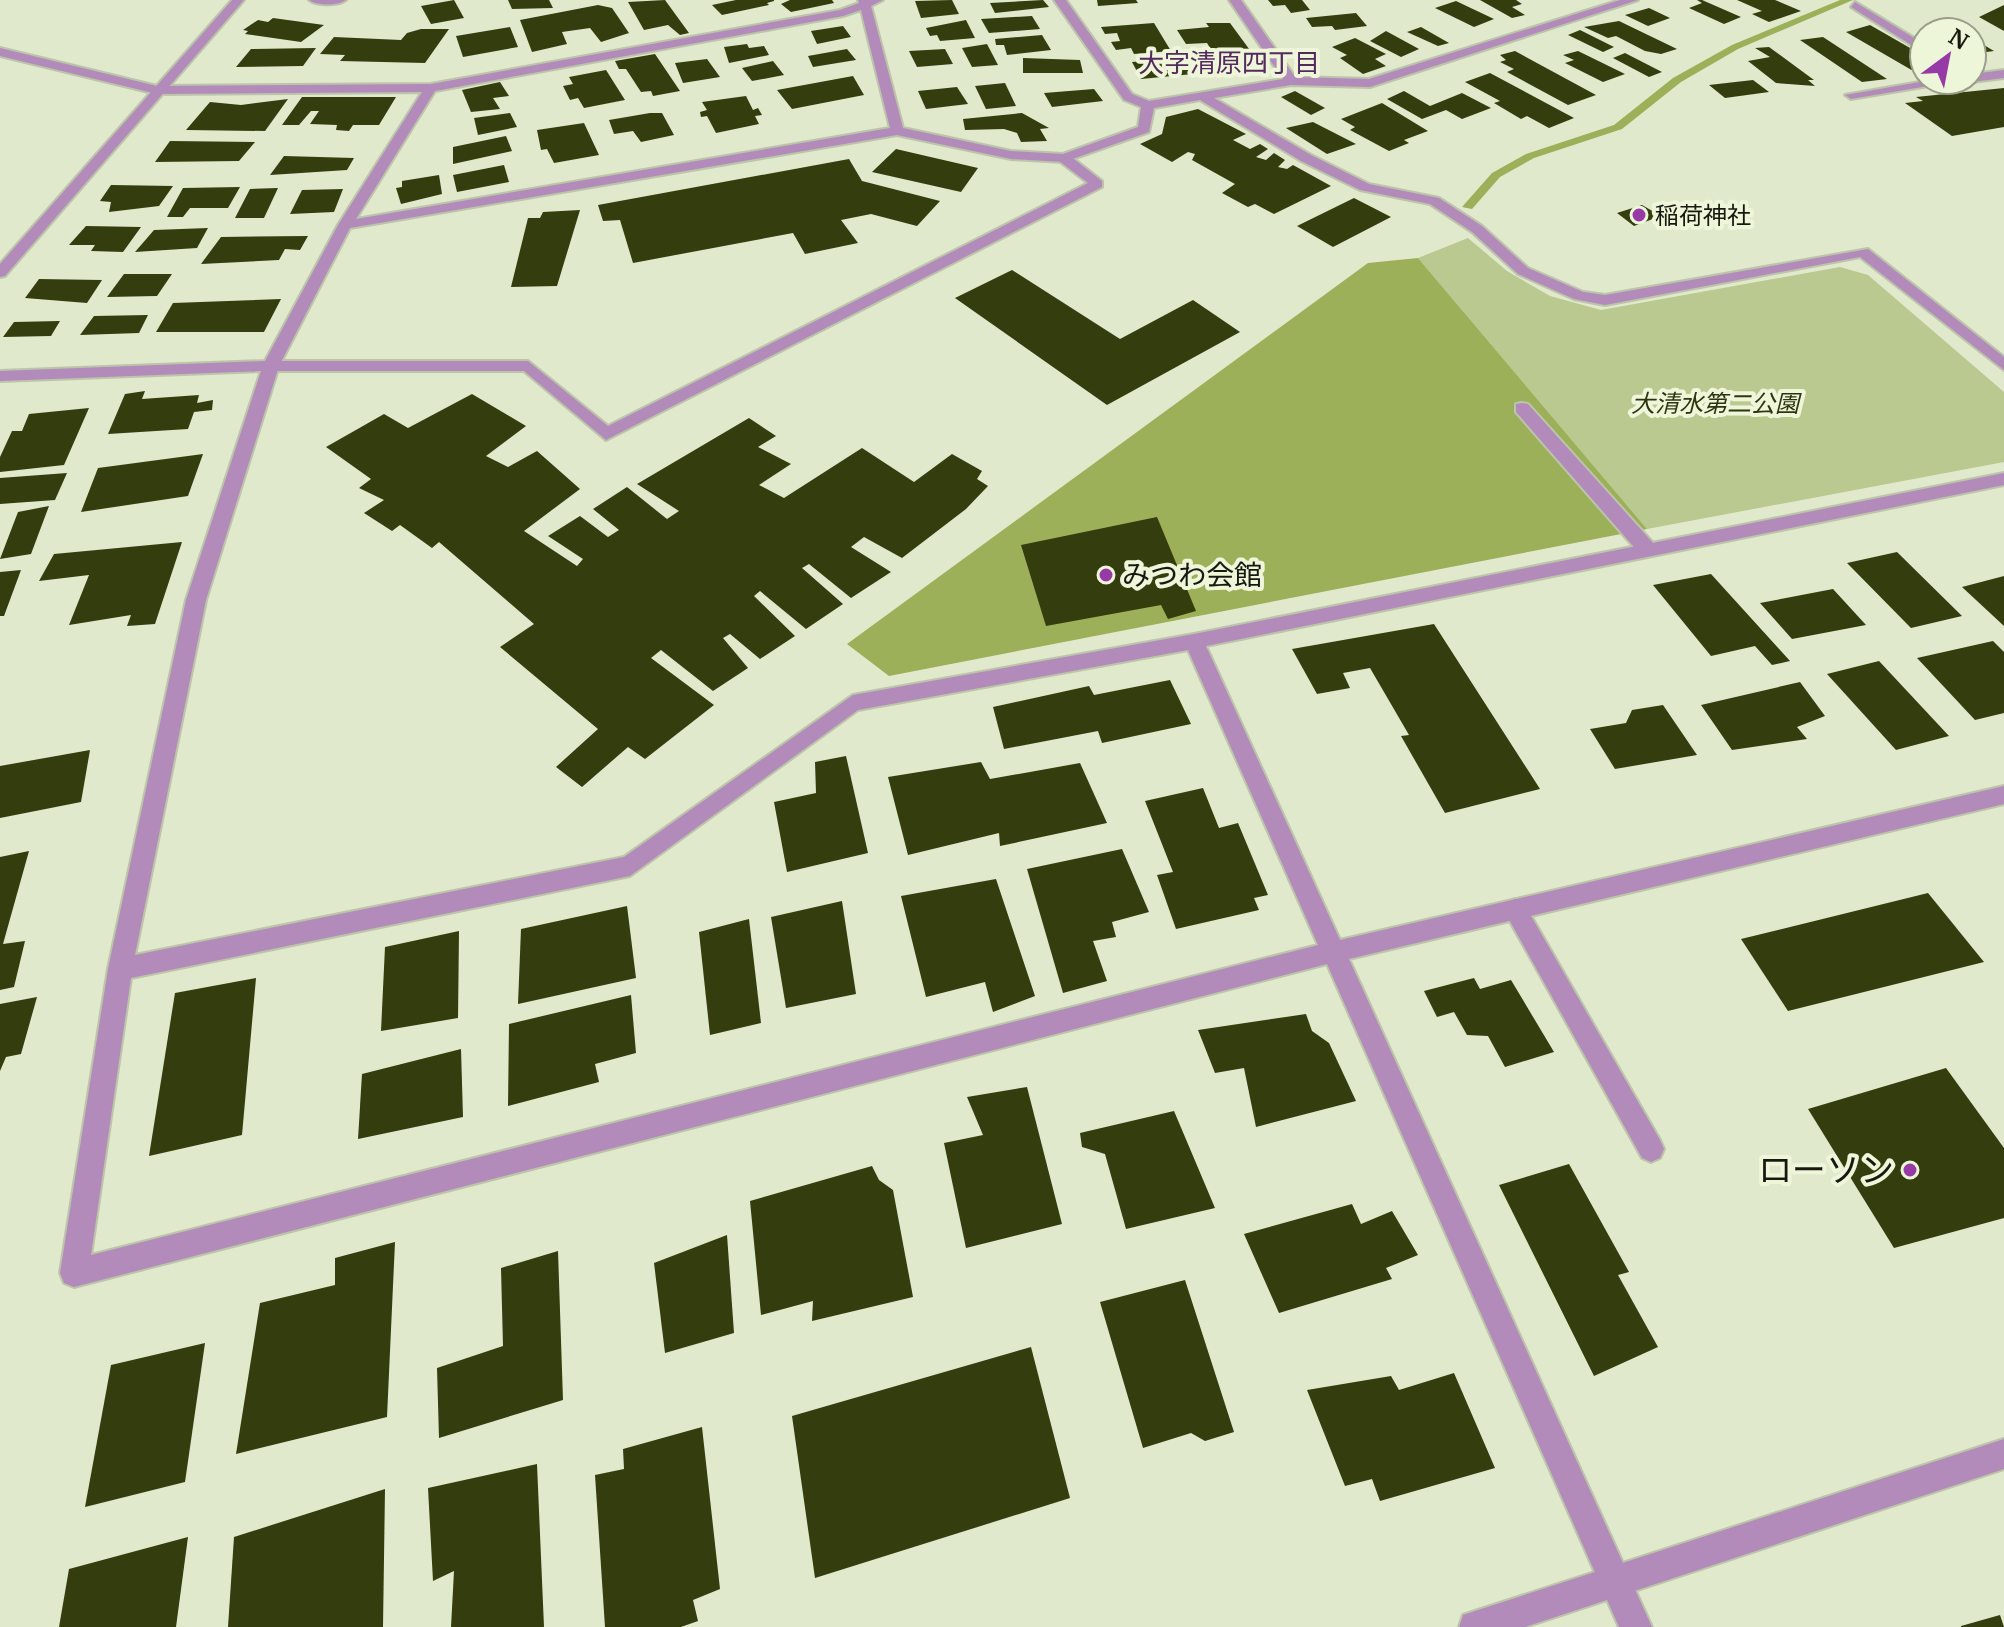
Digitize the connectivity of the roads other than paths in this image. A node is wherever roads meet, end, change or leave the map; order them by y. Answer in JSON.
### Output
{"nodes":[{"id":1,"x":238,"y":0,"type":"edge"},
{"id":2,"x":315,"y":0,"type":"edge"},
{"id":3,"x":340,"y":0,"type":"edge"},
{"id":4,"x":1060,"y":0,"type":"edge"},
{"id":5,"x":1235,"y":0,"type":"edge"},
{"id":6,"x":1632,"y":0,"type":"edge"},
{"id":7,"x":869,"y":1,"type":"edge"},
{"id":8,"x":1855,"y":5,"type":"dead end"},
{"id":9,"x":1908,"y":39,"type":"edge"},
{"id":10,"x":0,"y":52,"type":"edge"},
{"id":11,"x":1291,"y":81,"type":"junction"},
{"id":12,"x":1908,"y":87,"type":"edge"},
{"id":13,"x":431,"y":88,"type":"junction"},
{"id":14,"x":157,"y":90,"type":"junction"},
{"id":15,"x":1200,"y":95,"type":"junction"},
{"id":16,"x":1851,"y":95,"type":"dead end"},
{"id":17,"x":1148,"y":105,"type":"junction"},
{"id":18,"x":897,"y":131,"type":"junction"},
{"id":19,"x":1064,"y":158,"type":"junction"},
{"id":20,"x":345,"y":225,"type":"junction"},
{"id":21,"x":0,"y":273,"type":"edge"},
{"id":22,"x":2004,"y":365,"type":"edge"},
{"id":23,"x":271,"y":366,"type":"junction"},
{"id":24,"x":0,"y":376,"type":"edge"},
{"id":25,"x":1522,"y":408,"type":"dead end"},
{"id":26,"x":2004,"y":479,"type":"edge"},
{"id":27,"x":1647,"y":549,"type":"junction"},
{"id":28,"x":1194,"y":641,"type":"junction"},
{"id":29,"x":2004,"y":795,"type":"edge"},
{"id":30,"x":1515,"y":909,"type":"junction"},
{"id":31,"x":1333,"y":952,"type":"junction"},
{"id":32,"x":120,"y":969,"type":"junction"},
{"id":33,"x":1651,"y":1149,"type":"dead end"},
{"id":34,"x":2004,"y":1454,"type":"edge"},
{"id":35,"x":1616,"y":1578,"type":"junction"},
{"id":36,"x":1475,"y":1627,"type":"edge"},
{"id":37,"x":1636,"y":1627,"type":"edge"}],
"edges":[{"from":1,"to":14,"type":"street"},
{"from":2,"to":3,"type":"street"},
{"from":4,"to":17,"type":"street"},
{"from":5,"to":11,"type":"street"},
{"from":6,"to":11,"type":"street"},
{"from":7,"to":13,"type":"street"},
{"from":7,"to":18,"type":"street"},
{"from":8,"to":9,"type":"street"},
{"from":10,"to":14,"type":"street"},
{"from":11,"to":15,"type":"street"},
{"from":12,"to":16,"type":"street"},
{"from":13,"to":14,"type":"street"},
{"from":13,"to":20,"type":"street"},
{"from":14,"to":21,"type":"street"},
{"from":15,"to":17,"type":"street"},
{"from":15,"to":22,"type":"street"},
{"from":17,"to":19,"type":"street"},
{"from":18,"to":19,"type":"street"},
{"from":18,"to":20,"type":"street"},
{"from":19,"to":23,"type":"street"},
{"from":20,"to":23,"type":"street"},
{"from":23,"to":24,"type":"street"},
{"from":23,"to":32,"type":"street"},
{"from":25,"to":27,"type":"street"},
{"from":26,"to":27,"type":"street"},
{"from":27,"to":28,"type":"street"},
{"from":28,"to":31,"type":"street"},
{"from":28,"to":32,"type":"street"},
{"from":29,"to":30,"type":"street"},
{"from":30,"to":31,"type":"street"},
{"from":30,"to":33,"type":"street"},
{"from":31,"to":32,"type":"street"},
{"from":31,"to":35,"type":"street"},
{"from":34,"to":35,"type":"street"},
{"from":35,"to":36,"type":"street"},
{"from":35,"to":37,"type":"street"}]}
